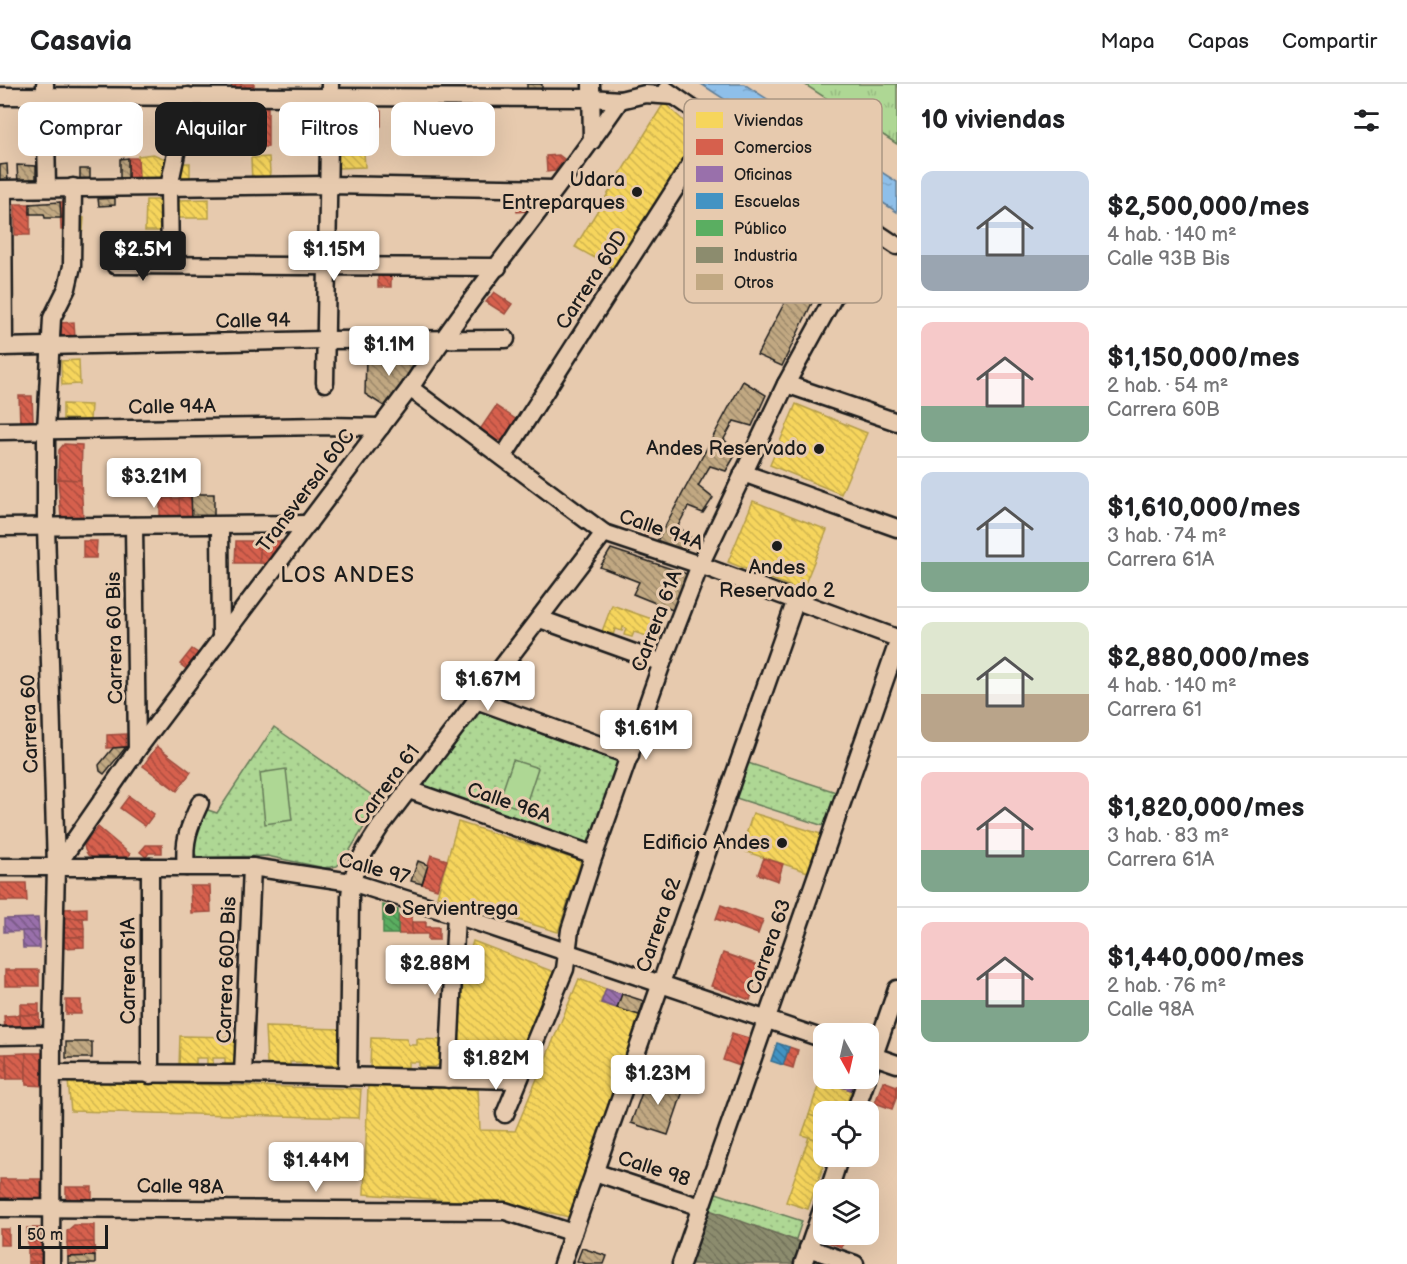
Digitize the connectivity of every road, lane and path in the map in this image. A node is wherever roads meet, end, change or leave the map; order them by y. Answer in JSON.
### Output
{"nodes":[{"id":1,"x":659,"y":84,"type":"edge"},
{"id":2,"x":45,"y":90,"type":"edge"},
{"id":3,"x":330,"y":90,"type":"edge"},
{"id":4,"x":591,"y":91,"type":"edge"},
{"id":5,"x":0,"y":96,"type":"edge"},
{"id":6,"x":188,"y":96,"type":"junction"},
{"id":7,"x":674,"y":96,"type":"junction"},
{"id":8,"x":620,"y":100,"type":"junction"},
{"id":9,"x":684,"y":103,"type":"edge"},
{"id":10,"x":592,"y":141,"type":"junction"},
{"id":11,"x":684,"y":176,"type":"edge"},
{"id":12,"x":327,"y":185,"type":"junction"},
{"id":13,"x":47,"y":187,"type":"junction"},
{"id":14,"x":73,"y":187,"type":"junction"},
{"id":15,"x":169,"y":187,"type":"junction"},
{"id":16,"x":2,"y":189,"type":"edge"},
{"id":17,"x":554,"y":189,"type":"junction"},
{"id":18,"x":882,"y":236,"type":"edge"},
{"id":19,"x":897,"y":246,"type":"edge"},
{"id":20,"x":170,"y":264,"type":"junction"},
{"id":21,"x":115,"y":265,"type":"dead end"},
{"id":22,"x":326,"y":265,"type":"junction"},
{"id":23,"x":498,"y":267,"type":"junction"},
{"id":24,"x":830,"y":303,"type":"edge"},
{"id":25,"x":443,"y":338,"type":"junction"},
{"id":26,"x":506,"y":339,"type":"dead end"},
{"id":27,"x":324,"y":340,"type":"junction"},
{"id":28,"x":2,"y":347,"type":"edge"},
{"id":29,"x":49,"y":347,"type":"junction"},
{"id":30,"x":325,"y":383,"type":"dead end"},
{"id":31,"x":786,"y":384,"type":"junction"},
{"id":32,"x":410,"y":388,"type":"junction"},
{"id":33,"x":897,"y":422,"type":"edge"},
{"id":34,"x":381,"y":427,"type":"junction"},
{"id":35,"x":46,"y":430,"type":"junction"},
{"id":36,"x":0,"y":431,"type":"edge"},
{"id":37,"x":503,"y":457,"type":"junction"},
{"id":38,"x":743,"y":473,"type":"junction"},
{"id":39,"x":308,"y":524,"type":"junction"},
{"id":40,"x":134,"y":526,"type":"junction"},
{"id":41,"x":220,"y":526,"type":"junction"},
{"id":42,"x":0,"y":527,"type":"edge"},
{"id":43,"x":46,"y":527,"type":"junction"},
{"id":44,"x":897,"y":528,"type":"edge"},
{"id":45,"x":604,"y":532,"type":"junction"},
{"id":46,"x":700,"y":565,"type":"junction"},
{"id":47,"x":796,"y":600,"type":"junction"},
{"id":48,"x":540,"y":619,"type":"junction"},
{"id":49,"x":221,"y":638,"type":"junction"},
{"id":50,"x":897,"y":638,"type":"edge"},
{"id":51,"x":897,"y":645,"type":"edge"},
{"id":52,"x":662,"y":663,"type":"junction"},
{"id":53,"x":476,"y":700,"type":"junction"},
{"id":54,"x":137,"y":750,"type":"junction"},
{"id":55,"x":630,"y":756,"type":"junction"},
{"id":56,"x":409,"y":790,"type":"junction"},
{"id":57,"x":200,"y":803,"type":"dead end"},
{"id":58,"x":594,"y":855,"type":"junction"},
{"id":59,"x":0,"y":867,"type":"edge"},
{"id":60,"x":56,"y":867,"type":"junction"},
{"id":61,"x":150,"y":867,"type":"junction"},
{"id":62,"x":186,"y":867,"type":"junction"},
{"id":63,"x":252,"y":867,"type":"junction"},
{"id":64,"x":351,"y":882,"type":"junction"},
{"id":65,"x":456,"y":915,"type":"junction"},
{"id":66,"x":568,"y":952,"type":"junction"},
{"id":67,"x":661,"y":984,"type":"junction"},
{"id":68,"x":897,"y":989,"type":"edge"},
{"id":69,"x":766,"y":1020,"type":"junction"},
{"id":70,"x":52,"y":1035,"type":"junction"},
{"id":71,"x":813,"y":1035,"type":"edge"},
{"id":72,"x":0,"y":1036,"type":"edge"},
{"id":73,"x":879,"y":1037,"type":"edge"},
{"id":74,"x":879,"y":1058,"type":"edge"},
{"id":75,"x":897,"y":1064,"type":"edge"},
{"id":76,"x":52,"y":1073,"type":"junction"},
{"id":77,"x":243,"y":1074,"type":"junction"},
{"id":78,"x":150,"y":1075,"type":"junction"},
{"id":79,"x":348,"y":1077,"type":"junction"},
{"id":80,"x":448,"y":1079,"type":"junction"},
{"id":81,"x":518,"y":1080,"type":"junction"},
{"id":82,"x":505,"y":1114,"type":"dead end"},
{"id":83,"x":594,"y":1172,"type":"junction"},
{"id":84,"x":51,"y":1207,"type":"junction"},
{"id":85,"x":701,"y":1207,"type":"junction"},
{"id":86,"x":0,"y":1208,"type":"edge"},
{"id":87,"x":573,"y":1233,"type":"junction"},
{"id":88,"x":813,"y":1236,"type":"edge"},
{"id":89,"x":806,"y":1256,"type":"edge"},
{"id":90,"x":51,"y":1264,"type":"edge"},
{"id":91,"x":562,"y":1264,"type":"edge"},
{"id":92,"x":681,"y":1264,"type":"edge"},
{"id":93,"x":855,"y":1264,"type":"edge"}],
"edges":[{"from":1,"to":7,"type":"street"},
{"from":2,"to":5,"type":"street"},
{"from":2,"to":6,"type":"street"},
{"from":2,"to":13,"type":"street"},
{"from":3,"to":4,"type":"street"},
{"from":3,"to":6,"type":"street"},
{"from":3,"to":12,"type":"street"},
{"from":4,"to":8,"type":"street"},
{"from":4,"to":10,"type":"street"},
{"from":6,"to":15,"type":"street"},
{"from":7,"to":8,"type":"street"},
{"from":7,"to":9,"type":"street"},
{"from":8,"to":10,"type":"street","name":"Transversal 60C"},
{"from":10,"to":17,"type":"street","name":"Transversal 60C"},
{"from":11,"to":37,"type":"street","name":"Carrera 60D"},
{"from":12,"to":15,"type":"street"},
{"from":12,"to":17,"type":"street"},
{"from":12,"to":22,"type":"street"},
{"from":13,"to":14,"type":"street"},
{"from":13,"to":16,"type":"street"},
{"from":14,"to":15,"type":"street"},
{"from":14,"to":29,"type":"street","name":"Carrera 60"},
{"from":15,"to":20,"type":"street"},
{"from":16,"to":28,"type":"street"},
{"from":17,"to":23,"type":"street","name":"Transversal 60C"},
{"from":18,"to":19,"type":"street"},
{"from":20,"to":21,"type":"street"},
{"from":20,"to":22,"type":"street"},
{"from":22,"to":23,"type":"street"},
{"from":22,"to":27,"type":"street"},
{"from":23,"to":25,"type":"street","name":"Transversal 60C"},
{"from":24,"to":31,"type":"street","name":"Carrera 61A"},
{"from":25,"to":26,"type":"street","name":"Calle 94"},
{"from":25,"to":27,"type":"street","name":"Calle 94"},
{"from":25,"to":32,"type":"street","name":"Transversal 60C"},
{"from":27,"to":29,"type":"street","name":"Calle 94"},
{"from":27,"to":30,"type":"street"},
{"from":28,"to":29,"type":"street","name":"Calle 94"},
{"from":29,"to":35,"type":"street","name":"Carrera 60"},
{"from":31,"to":33,"type":"street"},
{"from":31,"to":38,"type":"street","name":"Carrera 61A"},
{"from":32,"to":34,"type":"street","name":"Transversal 60C"},
{"from":32,"to":37,"type":"street","name":"Calle 94A"},
{"from":34,"to":35,"type":"street","name":"Calle 94A"},
{"from":34,"to":39,"type":"street","name":"Transversal 60C"},
{"from":35,"to":36,"type":"street","name":"Calle 94A"},
{"from":35,"to":43,"type":"street","name":"Carrera 60"},
{"from":37,"to":45,"type":"street","name":"Calle 94A"},
{"from":38,"to":44,"type":"street"},
{"from":38,"to":46,"type":"street","name":"Carrera 61A"},
{"from":39,"to":41,"type":"street"},
{"from":39,"to":49,"type":"street","name":"Transversal 60C"},
{"from":40,"to":41,"type":"street"},
{"from":40,"to":43,"type":"street"},
{"from":40,"to":54,"type":"street","name":"Carrera 60 Bis"},
{"from":41,"to":49,"type":"street"},
{"from":42,"to":43,"type":"street"},
{"from":43,"to":60,"type":"street","name":"Carrera 60"},
{"from":45,"to":46,"type":"street","name":"Calle 94A"},
{"from":45,"to":48,"type":"street","name":"Carrera 61"},
{"from":46,"to":47,"type":"street","name":"Calle 94A"},
{"from":46,"to":52,"type":"street","name":"Carrera 61A"},
{"from":47,"to":50,"type":"street","name":"Calle 94A"},
{"from":47,"to":67,"type":"street","name":"Carrera 62"},
{"from":48,"to":52,"type":"street"},
{"from":48,"to":53,"type":"street","name":"Carrera 61"},
{"from":49,"to":54,"type":"street","name":"Transversal 60C"},
{"from":51,"to":69,"type":"street","name":"Carrera 63"},
{"from":52,"to":55,"type":"street","name":"Carrera 61A"},
{"from":53,"to":55,"type":"street"},
{"from":53,"to":56,"type":"street","name":"Carrera 61"},
{"from":54,"to":60,"type":"street","name":"Transversal 60C"},
{"from":55,"to":58,"type":"street","name":"Carrera 61A"},
{"from":56,"to":58,"type":"street","name":"Calle 96A"},
{"from":56,"to":64,"type":"street","name":"Carrera 61"},
{"from":57,"to":62,"type":"street"},
{"from":58,"to":66,"type":"street","name":"Carrera 61A"},
{"from":59,"to":60,"type":"street","name":"Calle 97"},
{"from":60,"to":61,"type":"street","name":"Calle 97"},
{"from":60,"to":70,"type":"street","name":"Carrera 60"},
{"from":61,"to":62,"type":"street","name":"Calle 97"},
{"from":61,"to":78,"type":"street","name":"Carrera 61A"},
{"from":62,"to":63,"type":"street","name":"Calle 97"},
{"from":63,"to":64,"type":"street","name":"Calle 97"},
{"from":63,"to":77,"type":"street","name":"Carrera 60D Bis"},
{"from":64,"to":65,"type":"street","name":"Calle 97"},
{"from":64,"to":79,"type":"street","name":"Carrera 61"},
{"from":65,"to":66,"type":"street","name":"Calle 97"},
{"from":65,"to":80,"type":"street"},
{"from":66,"to":67,"type":"street","name":"Calle 97"},
{"from":66,"to":81,"type":"street","name":"Carrera 61A"},
{"from":67,"to":69,"type":"street","name":"Calle 97"},
{"from":67,"to":83,"type":"street","name":"Carrera 62"},
{"from":68,"to":73,"type":"street"},
{"from":69,"to":71,"type":"street","name":"Calle 97"},
{"from":69,"to":85,"type":"street","name":"Carrera 63"},
{"from":70,"to":72,"type":"street"},
{"from":70,"to":76,"type":"street","name":"Carrera 60"},
{"from":74,"to":75,"type":"street"},
{"from":76,"to":78,"type":"street"},
{"from":76,"to":84,"type":"street","name":"Carrera 60"},
{"from":77,"to":78,"type":"street"},
{"from":77,"to":79,"type":"street"},
{"from":79,"to":80,"type":"street"},
{"from":80,"to":81,"type":"street"},
{"from":81,"to":82,"type":"street","name":"Carrera 61A"},
{"from":83,"to":85,"type":"street","name":"Calle 98"},
{"from":83,"to":87,"type":"street","name":"Carrera 62"},
{"from":84,"to":86,"type":"street","name":"Calle 98A"},
{"from":84,"to":87,"type":"street","name":"Calle 98A"},
{"from":84,"to":90,"type":"street","name":"Carrera 60"},
{"from":85,"to":92,"type":"street","name":"Carrera 63"},
{"from":87,"to":91,"type":"street","name":"Carrera 62"},
{"from":88,"to":89,"type":"street"},
{"from":89,"to":93,"type":"street"}]}
